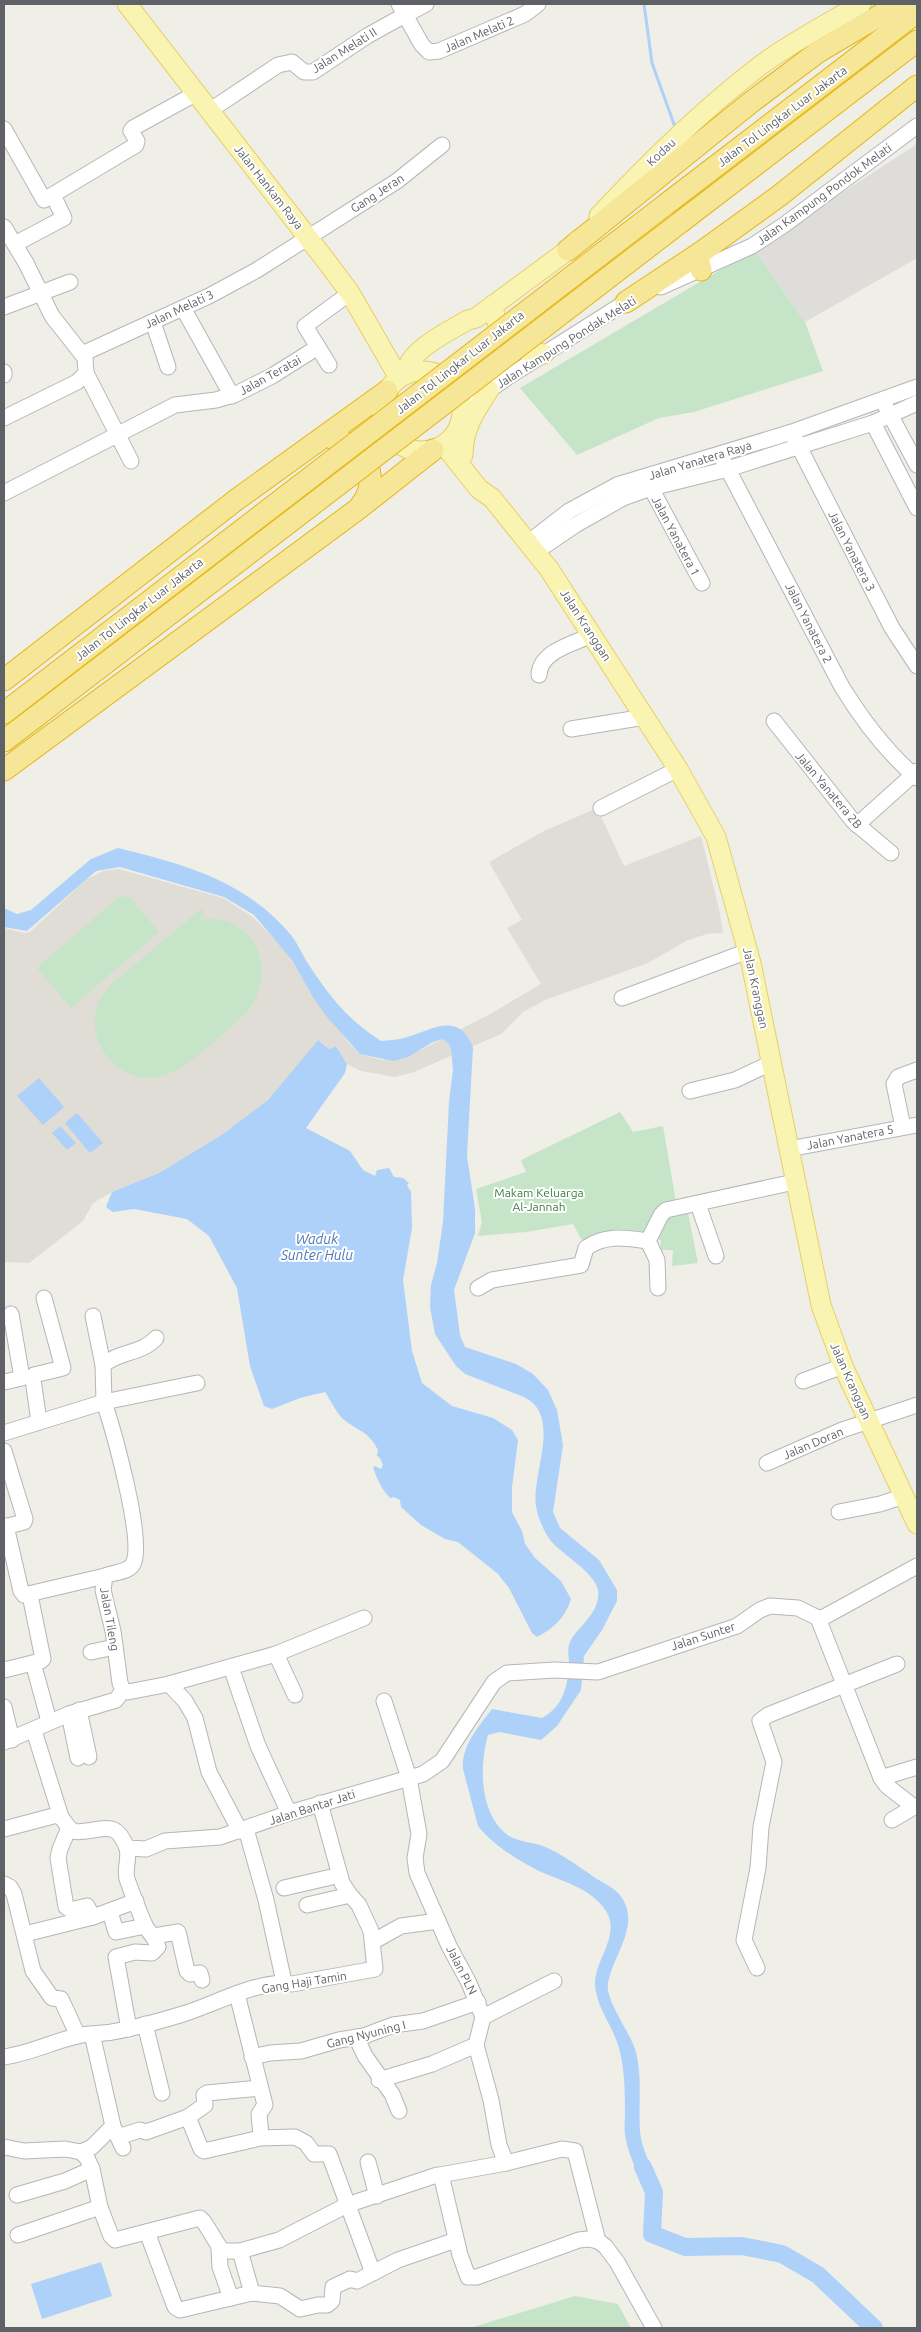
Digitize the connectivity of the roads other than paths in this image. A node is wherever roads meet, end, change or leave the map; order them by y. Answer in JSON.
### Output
{"nodes":[{"id":1,"x":126,"y":4,"type":"edge"},
{"id":2,"x":426,"y":4,"type":"edge"},
{"id":3,"x":538,"y":4,"type":"edge"},
{"id":4,"x":861,"y":4,"type":"edge"},
{"id":5,"x":899,"y":4,"type":"edge"},
{"id":6,"x":402,"y":10,"type":"edge"},
{"id":7,"x":917,"y":12,"type":"edge"},
{"id":8,"x":917,"y":41,"type":"edge"},
{"id":9,"x":917,"y":86,"type":"edge"},
{"id":10,"x":195,"y":94,"type":"junction"},
{"id":11,"x":209,"y":111,"type":"junction"},
{"id":12,"x":917,"y":126,"type":"edge"},
{"id":13,"x":4,"y":128,"type":"edge"},
{"id":14,"x":442,"y":144,"type":"dead end"},
{"id":15,"x":53,"y":195,"type":"junction"},
{"id":16,"x":4,"y":226,"type":"edge"},
{"id":17,"x":310,"y":238,"type":"junction"},
{"id":18,"x":15,"y":244,"type":"junction"},
{"id":19,"x":568,"y":250,"type":"junction"},
{"id":20,"x":701,"y":262,"type":"junction"},
{"id":21,"x":70,"y":282,"type":"dead end"},
{"id":22,"x":350,"y":293,"type":"junction"},
{"id":23,"x":41,"y":294,"type":"junction"},
{"id":24,"x":626,"y":302,"type":"joint"},
{"id":25,"x":493,"y":305,"type":"junction"},
{"id":26,"x":4,"y":307,"type":"edge"},
{"id":27,"x":183,"y":308,"type":"junction"},
{"id":28,"x":153,"y":322,"type":"junction"},
{"id":29,"x":461,"y":329,"type":"junction"},
{"id":30,"x":318,"y":347,"type":"junction"},
{"id":31,"x":82,"y":354,"type":"junction"},
{"id":32,"x":544,"y":354,"type":"junction"},
{"id":33,"x":329,"y":365,"type":"dead end"},
{"id":34,"x":168,"y":367,"type":"dead end"},
{"id":35,"x":425,"y":371,"type":"junction"},
{"id":36,"x":86,"y":373,"type":"junction"},
{"id":37,"x":394,"y":387,"type":"junction"},
{"id":38,"x":493,"y":387,"type":"junction"},
{"id":39,"x":917,"y":387,"type":"edge"},
{"id":40,"x":232,"y":396,"type":"junction"},
{"id":41,"x":881,"y":400,"type":"junction"},
{"id":42,"x":917,"y":403,"type":"edge"},
{"id":43,"x":462,"y":409,"type":"junction"},
{"id":44,"x":890,"y":416,"type":"junction"},
{"id":45,"x":4,"y":418,"type":"edge"},
{"id":46,"x":873,"y":423,"type":"junction"},
{"id":47,"x":792,"y":432,"type":"junction"},
{"id":48,"x":116,"y":435,"type":"junction"},
{"id":49,"x":313,"y":445,"type":"junction"},
{"id":50,"x":443,"y":445,"type":"junction"},
{"id":51,"x":799,"y":447,"type":"junction"},
{"id":52,"x":720,"y":454,"type":"junction"},
{"id":53,"x":463,"y":455,"type":"junction"},
{"id":54,"x":131,"y":461,"type":"dead end"},
{"id":55,"x":917,"y":465,"type":"edge"},
{"id":56,"x":728,"y":468,"type":"junction"},
{"id":57,"x":911,"y":479,"type":"edge"},
{"id":58,"x":651,"y":488,"type":"junction"},
{"id":59,"x":4,"y":492,"type":"edge"},
{"id":60,"x":492,"y":498,"type":"junction"},
{"id":61,"x":358,"y":508,"type":"junction"},
{"id":62,"x":917,"y":508,"type":"edge"},
{"id":63,"x":586,"y":510,"type":"junction"},
{"id":64,"x":533,"y":546,"type":"junction"},
{"id":65,"x":702,"y":583,"type":"dead end"},
{"id":66,"x":592,"y":635,"type":"junction"},
{"id":67,"x":917,"y":666,"type":"edge"},
{"id":68,"x":539,"y":675,"type":"dead end"},
{"id":69,"x":4,"y":680,"type":"edge"},
{"id":70,"x":4,"y":713,"type":"edge"},
{"id":71,"x":645,"y":717,"type":"junction"},
{"id":72,"x":774,"y":721,"type":"dead end"},
{"id":73,"x":571,"y":729,"type":"dead end"},
{"id":74,"x":4,"y":741,"type":"edge"},
{"id":75,"x":678,"y":769,"type":"junction"},
{"id":76,"x":4,"y":770,"type":"edge"},
{"id":77,"x":916,"y":774,"type":"edge"},
{"id":78,"x":602,"y":808,"type":"dead end"},
{"id":79,"x":857,"y":825,"type":"junction"},
{"id":80,"x":891,"y":854,"type":"dead end"},
{"id":81,"x":748,"y":952,"type":"junction"},
{"id":82,"x":622,"y":998,"type":"dead end"},
{"id":83,"x":772,"y":1063,"type":"junction"},
{"id":84,"x":917,"y":1070,"type":"edge"},
{"id":85,"x":690,"y":1091,"type":"dead end"},
{"id":86,"x":912,"y":1126,"type":"edge"},
{"id":87,"x":789,"y":1149,"type":"junction"},
{"id":88,"x":794,"y":1182,"type":"junction"},
{"id":89,"x":698,"y":1204,"type":"junction"},
{"id":90,"x":648,"y":1241,"type":"junction"},
{"id":91,"x":716,"y":1256,"type":"dead end"},
{"id":92,"x":478,"y":1288,"type":"dead end"},
{"id":93,"x":658,"y":1288,"type":"dead end"},
{"id":94,"x":44,"y":1298,"type":"dead end"},
{"id":95,"x":11,"y":1314,"type":"dead end"},
{"id":96,"x":93,"y":1316,"type":"dead end"},
{"id":97,"x":156,"y":1338,"type":"dead end"},
{"id":98,"x":103,"y":1364,"type":"junction"},
{"id":99,"x":843,"y":1366,"type":"junction"},
{"id":100,"x":803,"y":1381,"type":"dead end"},
{"id":101,"x":4,"y":1382,"type":"edge"},
{"id":102,"x":197,"y":1383,"type":"dead end"},
{"id":103,"x":104,"y":1402,"type":"junction"},
{"id":104,"x":917,"y":1405,"type":"edge"},
{"id":105,"x":869,"y":1421,"type":"junction"},
{"id":106,"x":39,"y":1422,"type":"junction"},
{"id":107,"x":4,"y":1433,"type":"edge"},
{"id":108,"x":4,"y":1451,"type":"edge"},
{"id":109,"x":767,"y":1463,"type":"dead end"},
{"id":110,"x":904,"y":1496,"type":"junction"},
{"id":111,"x":839,"y":1512,"type":"dead end"},
{"id":112,"x":917,"y":1524,"type":"edge"},
{"id":113,"x":5,"y":1526,"type":"edge"},
{"id":114,"x":917,"y":1566,"type":"edge"},
{"id":115,"x":105,"y":1576,"type":"junction"},
{"id":116,"x":30,"y":1595,"type":"junction"},
{"id":117,"x":364,"y":1618,"type":"dead end"},
{"id":118,"x":818,"y":1618,"type":"junction"},
{"id":119,"x":115,"y":1646,"type":"junction"},
{"id":120,"x":91,"y":1652,"type":"dead end"},
{"id":121,"x":276,"y":1654,"type":"junction"},
{"id":122,"x":33,"y":1664,"type":"junction"},
{"id":123,"x":897,"y":1664,"type":"dead end"},
{"id":124,"x":4,"y":1670,"type":"edge"},
{"id":125,"x":592,"y":1672,"type":"joint"},
{"id":126,"x":234,"y":1676,"type":"dead end"},
{"id":127,"x":169,"y":1684,"type":"junction"},
{"id":128,"x":846,"y":1686,"type":"junction"},
{"id":129,"x":123,"y":1690,"type":"junction"},
{"id":130,"x":294,"y":1695,"type":"dead end"},
{"id":131,"x":384,"y":1701,"type":"dead end"},
{"id":132,"x":4,"y":1706,"type":"edge"},
{"id":133,"x":74,"y":1712,"type":"junction"},
{"id":134,"x":49,"y":1721,"type":"junction"},
{"id":135,"x":34,"y":1730,"type":"junction"},
{"id":136,"x":8,"y":1741,"type":"edge"},
{"id":137,"x":83,"y":1757,"type":"dead end"},
{"id":138,"x":917,"y":1767,"type":"edge"},
{"id":139,"x":409,"y":1778,"type":"junction"},
{"id":140,"x":881,"y":1778,"type":"junction"},
{"id":141,"x":320,"y":1804,"type":"junction"},
{"id":142,"x":916,"y":1807,"type":"edge"},
{"id":143,"x":289,"y":1813,"type":"junction"},
{"id":144,"x":892,"y":1820,"type":"dead end"},
{"id":145,"x":65,"y":1822,"type":"junction"},
{"id":146,"x":4,"y":1829,"type":"edge"},
{"id":147,"x":243,"y":1830,"type":"junction"},
{"id":148,"x":127,"y":1848,"type":"junction"},
{"id":149,"x":340,"y":1875,"type":"junction"},
{"id":150,"x":4,"y":1884,"type":"edge"},
{"id":151,"x":284,"y":1888,"type":"dead end"},
{"id":152,"x":350,"y":1896,"type":"junction"},
{"id":153,"x":136,"y":1901,"type":"junction"},
{"id":154,"x":307,"y":1906,"type":"dead end"},
{"id":155,"x":110,"y":1912,"type":"junction"},
{"id":156,"x":93,"y":1917,"type":"junction"},
{"id":157,"x":438,"y":1921,"type":"junction"},
{"id":158,"x":150,"y":1931,"type":"junction"},
{"id":159,"x":25,"y":1934,"type":"junction"},
{"id":160,"x":374,"y":1941,"type":"junction"},
{"id":161,"x":757,"y":1968,"type":"dead end"},
{"id":162,"x":202,"y":1980,"type":"dead end"},
{"id":163,"x":554,"y":1981,"type":"dead end"},
{"id":164,"x":284,"y":1982,"type":"junction"},
{"id":165,"x":237,"y":1994,"type":"junction"},
{"id":166,"x":478,"y":2002,"type":"junction"},
{"id":167,"x":483,"y":2017,"type":"junction"},
{"id":168,"x":145,"y":2024,"type":"junction"},
{"id":169,"x":128,"y":2029,"type":"junction"},
{"id":170,"x":85,"y":2035,"type":"junction"},
{"id":171,"x":356,"y":2037,"type":"junction"},
{"id":172,"x":476,"y":2045,"type":"junction"},
{"id":173,"x":4,"y":2057,"type":"edge"},
{"id":174,"x":252,"y":2057,"type":"junction"},
{"id":175,"x":379,"y":2080,"type":"junction"},
{"id":176,"x":260,"y":2088,"type":"junction"},
{"id":177,"x":162,"y":2093,"type":"dead end"},
{"id":178,"x":399,"y":2111,"type":"dead end"},
{"id":179,"x":188,"y":2117,"type":"junction"},
{"id":180,"x":118,"y":2137,"type":"junction"},
{"id":181,"x":259,"y":2138,"type":"junction"},
{"id":182,"x":4,"y":2147,"type":"edge"},
{"id":183,"x":81,"y":2152,"type":"junction"},
{"id":184,"x":368,"y":2162,"type":"dead end"},
{"id":185,"x":506,"y":2164,"type":"junction"},
{"id":186,"x":92,"y":2169,"type":"junction"},
{"id":187,"x":440,"y":2175,"type":"junction"},
{"id":188,"x":17,"y":2195,"type":"dead end"},
{"id":189,"x":377,"y":2196,"type":"junction"},
{"id":190,"x":347,"y":2205,"type":"junction"},
{"id":191,"x":100,"y":2207,"type":"junction"},
{"id":192,"x":147,"y":2232,"type":"junction"},
{"id":193,"x":18,"y":2235,"type":"dead end"},
{"id":194,"x":456,"y":2240,"type":"junction"},
{"id":195,"x":598,"y":2241,"type":"junction"},
{"id":196,"x":219,"y":2249,"type":"junction"},
{"id":197,"x":240,"y":2251,"type":"junction"},
{"id":198,"x":373,"y":2273,"type":"junction"},
{"id":199,"x":252,"y":2293,"type":"junction"},
{"id":200,"x":231,"y":2298,"type":"junction"},
{"id":201,"x":654,"y":2328,"type":"edge"}],
"edges":[{"from":1,"to":10,"type":"main road","name":"Jalan Hankam Raya"},
{"from":2,"to":6,"type":"street"},
{"from":3,"to":6,"type":"street","name":"Jalan Melati 2"},
{"from":4,"to":19,"type":"main road","name":"Kodau"},
{"from":5,"to":19,"type":"highway"},
{"from":6,"to":11,"type":"street","name":"Jalan Melati II"},
{"from":7,"to":70,"type":"highway","name":"Jalan Tol Lingkar Luar Jakarta","bridge":true},
{"from":8,"to":74,"type":"highway","name":"Jalan Tol Lingkar Luar Jakarta","bridge":true},
{"from":9,"to":20,"type":"highway"},
{"from":10,"to":11,"type":"main road","name":"Jalan Hankam Raya"},
{"from":10,"to":15,"type":"street"},
{"from":11,"to":17,"type":"main road","name":"Jalan Hankam Raya"},
{"from":12,"to":20,"type":"street","name":"Jalan Kampung Pondok Melati"},
{"from":13,"to":15,"type":"street"},
{"from":14,"to":17,"type":"street","name":"Gang Jeran"},
{"from":15,"to":18,"type":"street"},
{"from":16,"to":18,"type":"street"},
{"from":17,"to":22,"type":"main road","name":"Jalan Hankam Raya"},
{"from":17,"to":27,"type":"street","name":"Jalan Melati 3"},
{"from":18,"to":23,"type":"street"},
{"from":19,"to":25,"type":"main road","name":"Kodau"},
{"from":20,"to":24,"type":"highway"},
{"from":21,"to":23,"type":"street"},
{"from":22,"to":30,"type":"street"},
{"from":22,"to":37,"type":"main road","name":"Jalan Hankam Raya"},
{"from":23,"to":26,"type":"street"},
{"from":23,"to":31,"type":"street"},
{"from":24,"to":32,"type":"street","name":"Jalan Kampung Pondak Melati"},
{"from":25,"to":29,"type":"main road","name":"Kodau"},
{"from":25,"to":32,"type":"main road"},
{"from":27,"to":28,"type":"street","name":"Jalan Melati 3"},
{"from":27,"to":40,"type":"street"},
{"from":28,"to":31,"type":"street","name":"Jalan Melati 3"},
{"from":28,"to":34,"type":"street"},
{"from":29,"to":35,"type":"main road","name":"Kodau"},
{"from":29,"to":37,"type":"main road","name":"Kodau"},
{"from":30,"to":33,"type":"street"},
{"from":30,"to":40,"type":"street","name":"Jalan Teratai"},
{"from":31,"to":36,"type":"street"},
{"from":32,"to":38,"type":"street","name":"Jalan Kampung Pondak Melati"},
{"from":35,"to":37,"type":"main road"},
{"from":35,"to":43,"type":"main road"},
{"from":36,"to":45,"type":"street"},
{"from":36,"to":48,"type":"street"},
{"from":37,"to":49,"type":"highway"},
{"from":37,"to":50,"type":"main road"},
{"from":38,"to":43,"type":"street","name":"Jalan Kampung Pondak Melati"},
{"from":38,"to":53,"type":"main road"},
{"from":39,"to":41,"type":"street","name":"Jalan Yanatera Raya"},
{"from":40,"to":48,"type":"street","name":"Jalan Teratai"},
{"from":41,"to":44,"type":"street"},
{"from":41,"to":47,"type":"street","name":"Jalan Yanatera Raya"},
{"from":42,"to":44,"type":"street","name":"Jalan Yanatera Raya"},
{"from":43,"to":50,"type":"main road"},
{"from":44,"to":46,"type":"street","name":"Jalan Yanatera Raya"},
{"from":44,"to":55,"type":"street"},
{"from":46,"to":51,"type":"street","name":"Jalan Yanatera Raya"},
{"from":46,"to":57,"type":"street"},
{"from":47,"to":51,"type":"street","name":"Jalan Yanatera 3"},
{"from":47,"to":52,"type":"street","name":"Jalan Yanatera Raya"},
{"from":48,"to":54,"type":"street"},
{"from":48,"to":59,"type":"street","name":"Jalan Teratai"},
{"from":49,"to":61,"type":"highway"},
{"from":49,"to":69,"type":"highway"},
{"from":50,"to":53,"type":"main road","name":"Jalan Kranggan"},
{"from":50,"to":60,"type":"main road","name":"Jalan Kranggan"},
{"from":50,"to":61,"type":"highway"},
{"from":51,"to":56,"type":"street","name":"Jalan Yanatera Raya"},
{"from":51,"to":67,"type":"street","name":"Jalan Yanatera 3"},
{"from":52,"to":56,"type":"street","name":"Jalan Yanatera 2"},
{"from":52,"to":63,"type":"street","name":"Jalan Yanatera Raya"},
{"from":53,"to":60,"type":"main road","name":"Jalan Kranggan"},
{"from":56,"to":58,"type":"street","name":"Jalan Yanatera Raya"},
{"from":56,"to":77,"type":"street","name":"Jalan Yanatera 2"},
{"from":57,"to":62,"type":"street"},
{"from":58,"to":63,"type":"street","name":"Jalan Yanatera Raya"},
{"from":58,"to":65,"type":"street","name":"Jalan Yanatera 1"},
{"from":60,"to":64,"type":"main road","name":"Jalan Kranggan"},
{"from":61,"to":76,"type":"highway"},
{"from":63,"to":64,"type":"street","name":"Jalan Yanatera Raya"},
{"from":64,"to":66,"type":"main road","name":"Jalan Kranggan"},
{"from":66,"to":68,"type":"street"},
{"from":66,"to":71,"type":"main road","name":"Jalan Kranggan"},
{"from":71,"to":73,"type":"street"},
{"from":71,"to":75,"type":"main road","name":"Jalan Kranggan"},
{"from":72,"to":79,"type":"street","name":"Jalan Yanatera 2B"},
{"from":75,"to":78,"type":"street"},
{"from":75,"to":81,"type":"main road","name":"Jalan Kranggan"},
{"from":77,"to":79,"type":"street"},
{"from":79,"to":80,"type":"street","name":"Jalan Yanatera 2B"},
{"from":81,"to":82,"type":"street"},
{"from":81,"to":83,"type":"main road","name":"Jalan Kranggan"},
{"from":83,"to":85,"type":"street"},
{"from":83,"to":87,"type":"main road","name":"Jalan Kranggan"},
{"from":84,"to":86,"type":"street"},
{"from":86,"to":87,"type":"street","name":"Jalan Yanatera 5"},
{"from":87,"to":88,"type":"main road","name":"Jalan Kranggan"},
{"from":88,"to":89,"type":"street"},
{"from":88,"to":99,"type":"main road","name":"Jalan Kranggan"},
{"from":89,"to":90,"type":"street"},
{"from":89,"to":91,"type":"street"},
{"from":90,"to":92,"type":"street"},
{"from":90,"to":93,"type":"street"},
{"from":94,"to":106,"type":"street"},
{"from":95,"to":101,"type":"street"},
{"from":96,"to":98,"type":"street"},
{"from":97,"to":98,"type":"street"},
{"from":98,"to":103,"type":"street"},
{"from":99,"to":100,"type":"street"},
{"from":99,"to":105,"type":"main road","name":"Jalan Kranggan"},
{"from":102,"to":103,"type":"street"},
{"from":103,"to":106,"type":"street"},
{"from":103,"to":115,"type":"street","name":"Jalan Tileng"},
{"from":104,"to":105,"type":"street","name":"Jalan Doran"},
{"from":105,"to":109,"type":"street","name":"Jalan Doran"},
{"from":105,"to":110,"type":"main road","name":"Jalan Kranggan"},
{"from":106,"to":107,"type":"street"},
{"from":108,"to":113,"type":"street"},
{"from":110,"to":111,"type":"street"},
{"from":110,"to":112,"type":"main road","name":"Jalan Kranggan"},
{"from":113,"to":116,"type":"street"},
{"from":114,"to":118,"type":"street"},
{"from":115,"to":116,"type":"street"},
{"from":115,"to":119,"type":"street","name":"Jalan Tileng"},
{"from":116,"to":122,"type":"street"},
{"from":117,"to":121,"type":"street"},
{"from":118,"to":125,"type":"street","name":"Jalan Sunter"},
{"from":118,"to":128,"type":"street"},
{"from":119,"to":120,"type":"street"},
{"from":119,"to":129,"type":"street","name":"Jalan Tileng"},
{"from":121,"to":127,"type":"street"},
{"from":121,"to":130,"type":"street"},
{"from":122,"to":124,"type":"street"},
{"from":122,"to":134,"type":"street"},
{"from":123,"to":128,"type":"street"},
{"from":125,"to":139,"type":"street","name":"Jalan Bantar Jati"},
{"from":126,"to":143,"type":"street"},
{"from":127,"to":129,"type":"street"},
{"from":127,"to":147,"type":"street"},
{"from":128,"to":140,"type":"street"},
{"from":128,"to":161,"type":"street"},
{"from":129,"to":133,"type":"street"},
{"from":131,"to":139,"type":"street","name":"Jalan PLN"},
{"from":132,"to":136,"type":"street"},
{"from":133,"to":134,"type":"street"},
{"from":133,"to":137,"type":"street"},
{"from":134,"to":135,"type":"street"},
{"from":135,"to":136,"type":"street"},
{"from":135,"to":145,"type":"street"},
{"from":138,"to":140,"type":"street"},
{"from":139,"to":141,"type":"street","name":"Jalan Bantar Jati"},
{"from":139,"to":157,"type":"street","name":"Jalan PLN"},
{"from":140,"to":142,"type":"street"},
{"from":141,"to":143,"type":"street","name":"Jalan Bantar Jati"},
{"from":141,"to":149,"type":"street","name":"Gang Haji Tamin"},
{"from":142,"to":144,"type":"street"},
{"from":143,"to":147,"type":"street","name":"Jalan Bantar Jati"},
{"from":145,"to":146,"type":"street"},
{"from":145,"to":148,"type":"street"},
{"from":145,"to":156,"type":"street"},
{"from":147,"to":148,"type":"street","name":"Jalan Bantar Jati"},
{"from":147,"to":164,"type":"street"},
{"from":148,"to":153,"type":"street"},
{"from":149,"to":151,"type":"street"},
{"from":149,"to":152,"type":"street","name":"Gang Haji Tamin"},
{"from":150,"to":159,"type":"street"},
{"from":152,"to":154,"type":"street"},
{"from":152,"to":160,"type":"street","name":"Gang Haji Tamin"},
{"from":153,"to":155,"type":"street"},
{"from":153,"to":158,"type":"street"},
{"from":155,"to":156,"type":"street"},
{"from":155,"to":158,"type":"street"},
{"from":156,"to":159,"type":"street"},
{"from":157,"to":160,"type":"street"},
{"from":157,"to":166,"type":"street","name":"Jalan PLN"},
{"from":158,"to":162,"type":"street"},
{"from":158,"to":169,"type":"street"},
{"from":159,"to":170,"type":"street"},
{"from":160,"to":164,"type":"street","name":"Gang Haji Tamin"},
{"from":163,"to":167,"type":"street"},
{"from":164,"to":165,"type":"street","name":"Gang Haji Tamin"},
{"from":165,"to":168,"type":"street","name":"Gang Haji Tamin"},
{"from":165,"to":174,"type":"street"},
{"from":166,"to":167,"type":"street","name":"Jalan PLN"},
{"from":166,"to":171,"type":"street","name":"Gang Nyuning I"},
{"from":167,"to":172,"type":"street"},
{"from":168,"to":169,"type":"street","name":"Gang Haji Tamin"},
{"from":168,"to":177,"type":"street"},
{"from":169,"to":170,"type":"street","name":"Gang Haji Tamin"},
{"from":170,"to":173,"type":"street","name":"Gang Haji Tamin"},
{"from":170,"to":180,"type":"street"},
{"from":171,"to":174,"type":"street","name":"Gang Nyuning I"},
{"from":171,"to":175,"type":"street"},
{"from":172,"to":175,"type":"street"},
{"from":172,"to":185,"type":"street"},
{"from":174,"to":176,"type":"street"},
{"from":175,"to":178,"type":"street"},
{"from":176,"to":179,"type":"street"},
{"from":176,"to":181,"type":"street"},
{"from":179,"to":180,"type":"street"},
{"from":179,"to":181,"type":"street"},
{"from":180,"to":183,"type":"street"},
{"from":181,"to":190,"type":"street"},
{"from":182,"to":183,"type":"street"},
{"from":183,"to":186,"type":"street"},
{"from":184,"to":189,"type":"street"},
{"from":185,"to":187,"type":"street"},
{"from":185,"to":195,"type":"street"},
{"from":186,"to":188,"type":"street"},
{"from":186,"to":191,"type":"street"},
{"from":187,"to":189,"type":"street"},
{"from":187,"to":194,"type":"street"},
{"from":189,"to":190,"type":"street"},
{"from":190,"to":197,"type":"street"},
{"from":190,"to":198,"type":"street"},
{"from":191,"to":192,"type":"street"},
{"from":191,"to":193,"type":"street"},
{"from":192,"to":196,"type":"street"},
{"from":192,"to":200,"type":"street"},
{"from":194,"to":195,"type":"street"},
{"from":194,"to":198,"type":"street"},
{"from":195,"to":201,"type":"street"},
{"from":196,"to":197,"type":"street"},
{"from":196,"to":200,"type":"street"},
{"from":197,"to":199,"type":"street"},
{"from":198,"to":199,"type":"street"},
{"from":199,"to":200,"type":"street"}]}
